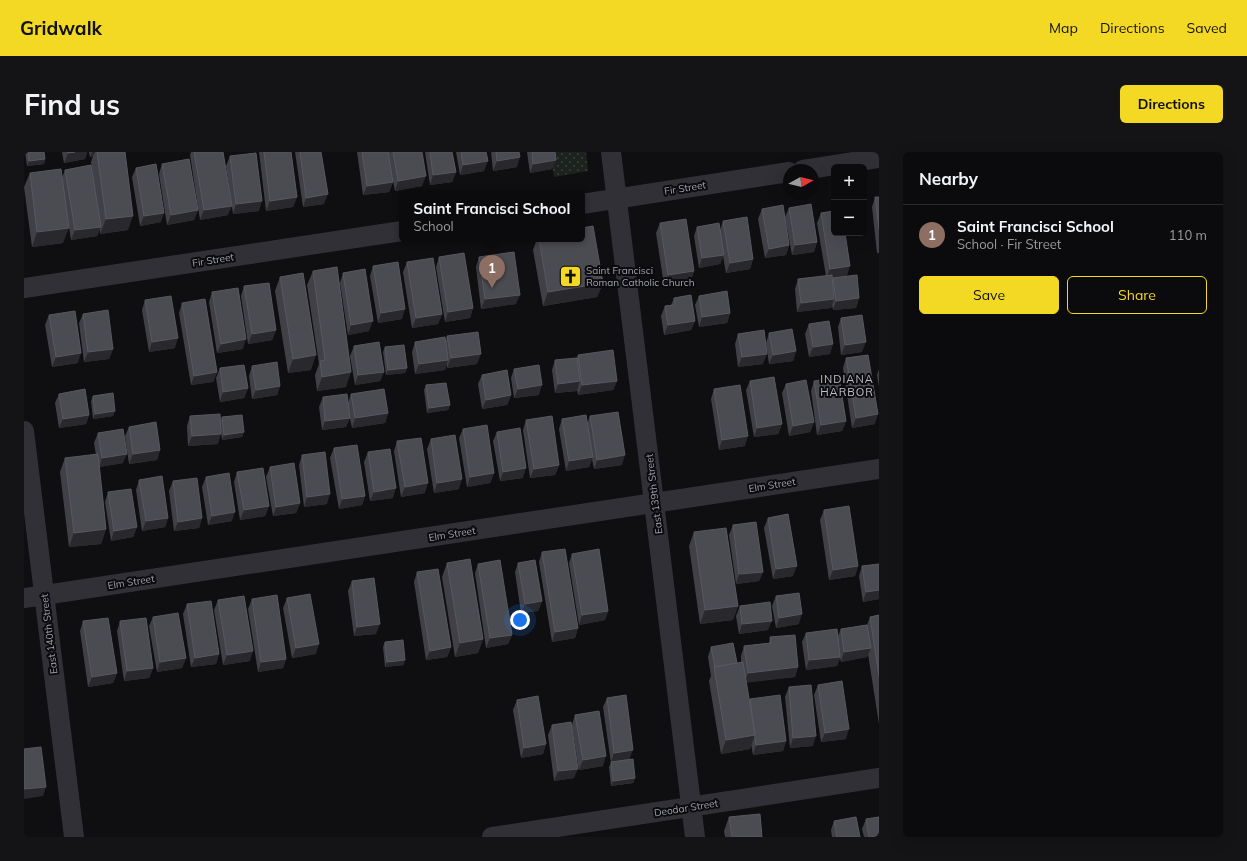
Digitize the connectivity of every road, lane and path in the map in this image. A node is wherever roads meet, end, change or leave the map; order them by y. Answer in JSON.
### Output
{"nodes":[{"id":1,"x":611,"y":152,"type":"edge"},
{"id":2,"x":879,"y":158,"type":"edge"},
{"id":3,"x":819,"y":167,"type":"edge"},
{"id":4,"x":783,"y":173,"type":"edge"},
{"id":5,"x":617,"y":198,"type":"junction"},
{"id":6,"x":585,"y":203,"type":"edge"},
{"id":7,"x":399,"y":231,"type":"edge"},
{"id":8,"x":24,"y":288,"type":"edge"},
{"id":9,"x":24,"y":431,"type":"edge"},
{"id":10,"x":879,"y":469,"type":"edge"},
{"id":11,"x":655,"y":503,"type":"junction"},
{"id":12,"x":44,"y":595,"type":"junction"},
{"id":13,"x":24,"y":598,"type":"edge"},
{"id":14,"x":879,"y":778,"type":"edge"},
{"id":15,"x":691,"y":807,"type":"junction"},
{"id":16,"x":74,"y":837,"type":"edge"},
{"id":17,"x":492,"y":837,"type":"edge"},
{"id":18,"x":695,"y":837,"type":"edge"}],
"edges":[{"from":1,"to":5,"type":"street","name":"East 139th Street"},
{"from":2,"to":3,"type":"street"},
{"from":4,"to":5,"type":"street","name":"Fir Street"},
{"from":5,"to":6,"type":"street","name":"Fir Street"},
{"from":5,"to":11,"type":"street","name":"East 139th Street"},
{"from":7,"to":8,"type":"street","name":"Fir Street"},
{"from":9,"to":12,"type":"street","name":"East 140th Street"},
{"from":10,"to":11,"type":"street","name":"Elm Street"},
{"from":11,"to":12,"type":"street","name":"Elm Street"},
{"from":11,"to":15,"type":"street","name":"East 139th Street"},
{"from":12,"to":13,"type":"street","name":"Elm Street"},
{"from":12,"to":16,"type":"street","name":"East 140th Street"},
{"from":14,"to":15,"type":"street","name":"Deodar Street"},
{"from":15,"to":17,"type":"street","name":"Deodar Street"},
{"from":15,"to":18,"type":"street","name":"East 139th Street"}]}
